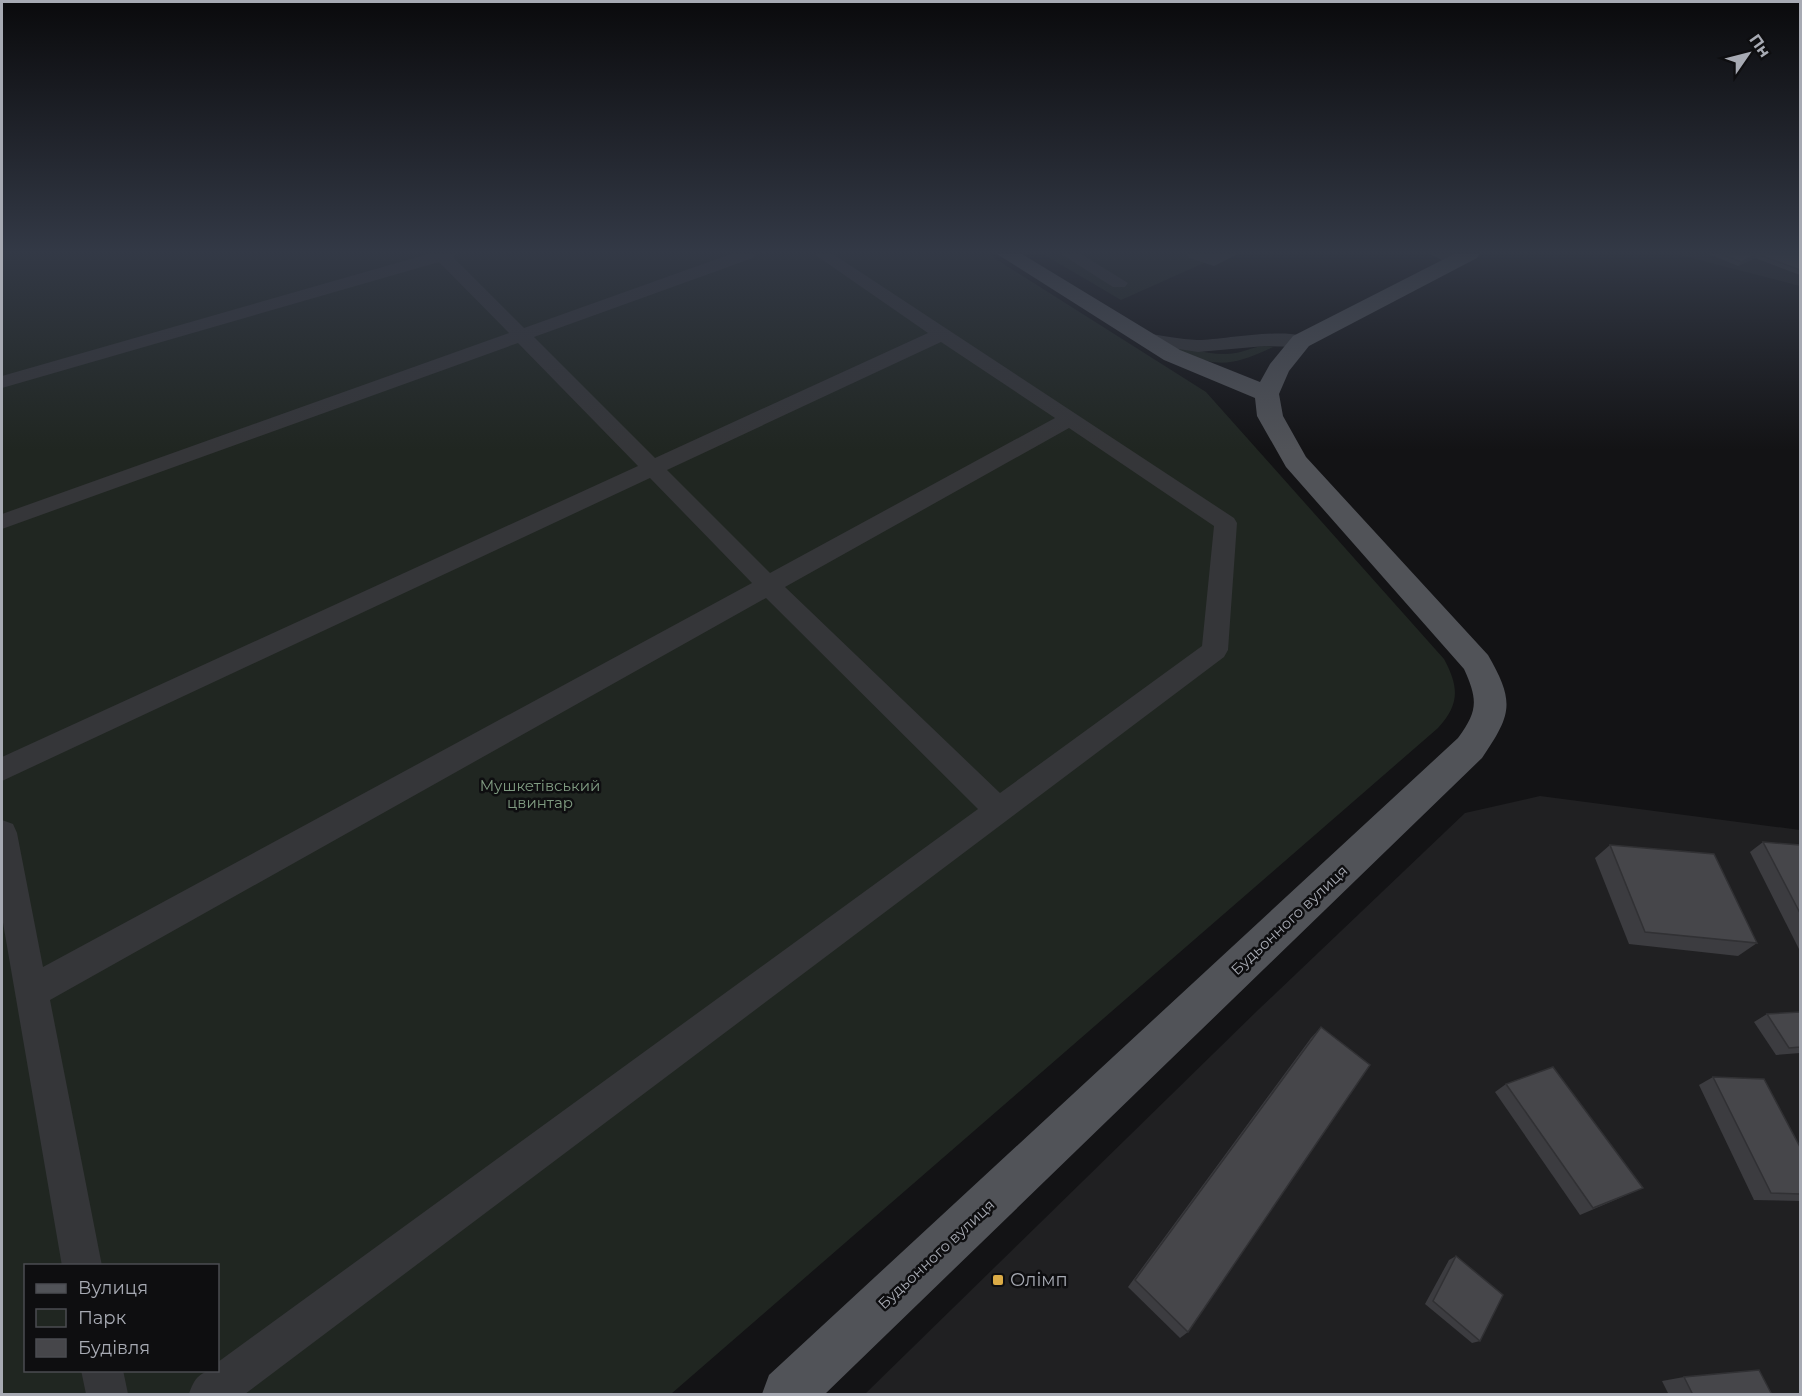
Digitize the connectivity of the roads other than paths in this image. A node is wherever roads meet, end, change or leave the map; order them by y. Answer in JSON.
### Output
{"nodes":[{"id":1,"x":220,"y":319,"type":"edge"},
{"id":2,"x":505,"y":319,"type":"edge"},
{"id":3,"x":564,"y":319,"type":"edge"},
{"id":4,"x":920,"y":319,"type":"edge"},
{"id":5,"x":1114,"y":319,"type":"edge"},
{"id":6,"x":1341,"y":319,"type":"edge"},
{"id":7,"x":942,"y":334,"type":"junction"},
{"id":8,"x":520,"y":335,"type":"junction"},
{"id":9,"x":1146,"y":339,"type":"junction"},
{"id":10,"x":1301,"y":341,"type":"junction"},
{"id":11,"x":1172,"y":355,"type":"junction"},
{"id":12,"x":2,"y":382,"type":"edge"},
{"id":13,"x":1267,"y":394,"type":"junction"},
{"id":14,"x":1069,"y":419,"type":"junction"},
{"id":15,"x":1295,"y":461,"type":"junction"},
{"id":16,"x":652,"y":469,"type":"junction"},
{"id":17,"x":2,"y":522,"type":"edge"},
{"id":18,"x":768,"y":585,"type":"junction"},
{"id":19,"x":2,"y":770,"type":"edge"},
{"id":20,"x":998,"y":810,"type":"junction"},
{"id":21,"x":2,"y":833,"type":"edge"},
{"id":22,"x":31,"y":992,"type":"junction"},
{"id":23,"x":82,"y":1264,"type":"edge"},
{"id":24,"x":102,"y":1372,"type":"edge"},
{"id":25,"x":107,"y":1395,"type":"edge"},
{"id":26,"x":210,"y":1395,"type":"edge"},
{"id":27,"x":788,"y":1395,"type":"edge"}],
"edges":[{"from":1,"to":12,"type":"lane"},
{"from":2,"to":8,"type":"lane"},
{"from":3,"to":8,"type":"lane"},
{"from":4,"to":7,"type":"lane"},
{"from":5,"to":9,"type":"main road"},
{"from":6,"to":10,"type":"main road"},
{"from":7,"to":14,"type":"lane"},
{"from":7,"to":16,"type":"lane"},
{"from":8,"to":16,"type":"lane"},
{"from":8,"to":17,"type":"lane"},
{"from":9,"to":10,"type":"lane"},
{"from":9,"to":11,"type":"main road"},
{"from":10,"to":11,"type":"main road"},
{"from":10,"to":13,"type":"main road"},
{"from":11,"to":13,"type":"main road"},
{"from":11,"to":15,"type":"main road"},
{"from":13,"to":15,"type":"main road","name":"Будьонного вулиця"},
{"from":14,"to":18,"type":"lane"},
{"from":14,"to":20,"type":"lane"},
{"from":15,"to":27,"type":"main road","name":"Будьонного вулиця"},
{"from":16,"to":18,"type":"lane"},
{"from":16,"to":19,"type":"lane"},
{"from":18,"to":20,"type":"lane"},
{"from":18,"to":22,"type":"lane"},
{"from":20,"to":26,"type":"lane"},
{"from":21,"to":22,"type":"lane"},
{"from":22,"to":23,"type":"lane"},
{"from":24,"to":25,"type":"lane"}]}
